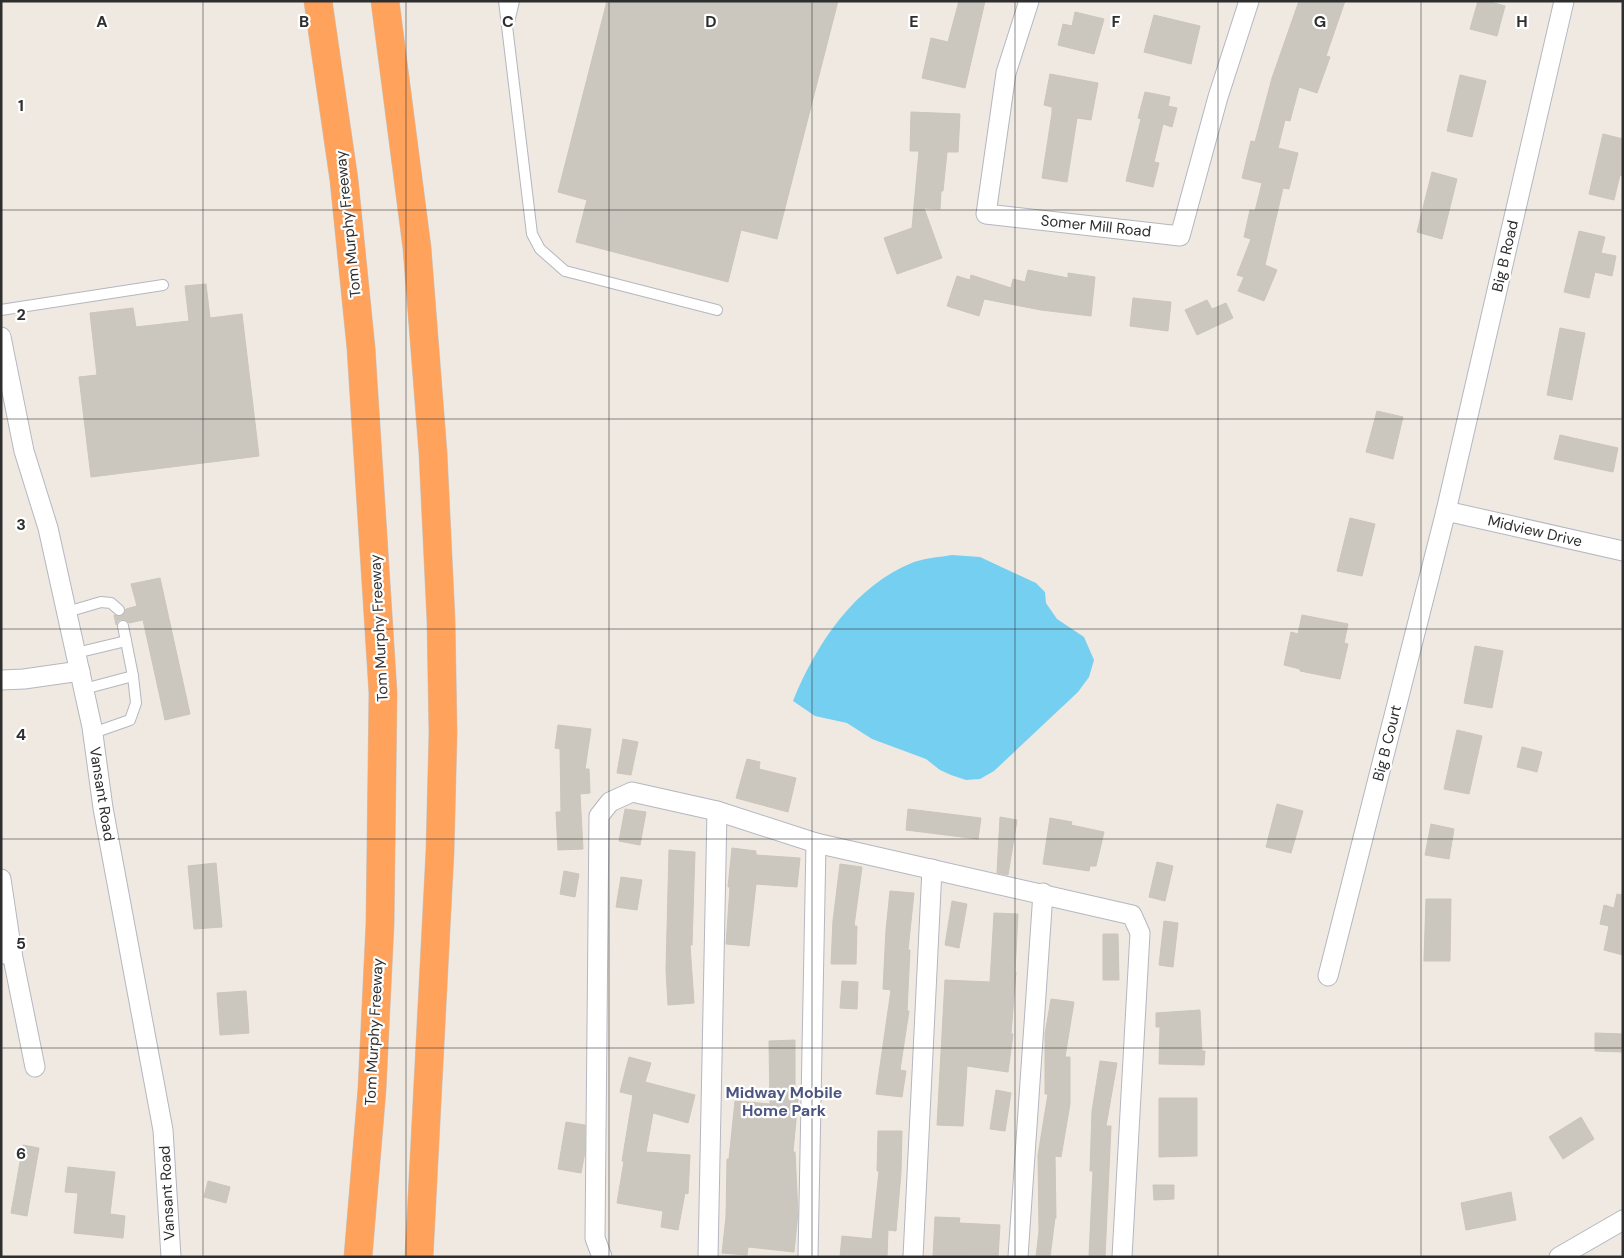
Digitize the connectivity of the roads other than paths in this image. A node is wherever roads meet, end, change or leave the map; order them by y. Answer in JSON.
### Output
{"nodes":[{"id":1,"x":318,"y":1,"type":"edge"},
{"id":2,"x":385,"y":1,"type":"edge"},
{"id":3,"x":504,"y":1,"type":"edge"},
{"id":4,"x":514,"y":1,"type":"edge"},
{"id":5,"x":1029,"y":1,"type":"edge"},
{"id":6,"x":1249,"y":1,"type":"edge"},
{"id":7,"x":1564,"y":1,"type":"edge"},
{"id":8,"x":508,"y":29,"type":"junction"},
{"id":9,"x":163,"y":285,"type":"dead end"},
{"id":10,"x":1,"y":310,"type":"edge"},
{"id":11,"x":717,"y":310,"type":"dead end"},
{"id":12,"x":1,"y":337,"type":"edge"},
{"id":13,"x":1446,"y":511,"type":"junction"},
{"id":14,"x":1623,"y":551,"type":"edge"},
{"id":15,"x":119,"y":610,"type":"dead end"},
{"id":16,"x":66,"y":612,"type":"junction"},
{"id":17,"x":123,"y":626,"type":"dead end"},
{"id":18,"x":126,"y":641,"type":"junction"},
{"id":19,"x":80,"y":671,"type":"junction"},
{"id":20,"x":133,"y":676,"type":"junction"},
{"id":21,"x":1,"y":680,"type":"edge"},
{"id":22,"x":92,"y":733,"type":"junction"},
{"id":23,"x":717,"y":811,"type":"junction"},
{"id":24,"x":816,"y":843,"type":"junction"},
{"id":25,"x":932,"y":868,"type":"junction"},
{"id":26,"x":1,"y":879,"type":"edge"},
{"id":27,"x":1043,"y":894,"type":"junction"},
{"id":28,"x":6,"y":954,"type":"edge"},
{"id":29,"x":1328,"y":976,"type":"dead end"},
{"id":30,"x":35,"y":1067,"type":"dead end"},
{"id":31,"x":1623,"y":1220,"type":"edge"},
{"id":32,"x":171,"y":1257,"type":"edge"},
{"id":33,"x":358,"y":1257,"type":"edge"},
{"id":34,"x":419,"y":1257,"type":"edge"},
{"id":35,"x":602,"y":1257,"type":"edge"},
{"id":36,"x":708,"y":1257,"type":"edge"},
{"id":37,"x":808,"y":1257,"type":"edge"},
{"id":38,"x":913,"y":1257,"type":"edge"},
{"id":39,"x":1018,"y":1257,"type":"edge"},
{"id":40,"x":1122,"y":1257,"type":"edge"},
{"id":41,"x":1559,"y":1257,"type":"edge"}],
"edges":[{"from":1,"to":33,"type":"highway","name":"Tom Murphy Freeway"},
{"from":2,"to":34,"type":"highway"},
{"from":3,"to":8,"type":"lane"},
{"from":4,"to":8,"type":"lane"},
{"from":5,"to":6,"type":"street","name":"Somer Mill Road"},
{"from":7,"to":13,"type":"street","name":"Big B Road"},
{"from":8,"to":11,"type":"lane"},
{"from":9,"to":10,"type":"lane"},
{"from":12,"to":16,"type":"street","name":"Vansant Road"},
{"from":13,"to":14,"type":"street","name":"Midview Drive"},
{"from":13,"to":29,"type":"street","name":"Big B Court"},
{"from":15,"to":16,"type":"lane"},
{"from":16,"to":19,"type":"street","name":"Vansant Road"},
{"from":17,"to":18,"type":"lane"},
{"from":18,"to":19,"type":"lane"},
{"from":18,"to":20,"type":"lane"},
{"from":19,"to":20,"type":"lane"},
{"from":19,"to":21,"type":"street"},
{"from":19,"to":22,"type":"street","name":"Vansant Road"},
{"from":20,"to":22,"type":"lane"},
{"from":22,"to":32,"type":"street","name":"Vansant Road"},
{"from":23,"to":24,"type":"street"},
{"from":23,"to":35,"type":"street"},
{"from":23,"to":36,"type":"street"},
{"from":24,"to":25,"type":"street"},
{"from":24,"to":37,"type":"street"},
{"from":25,"to":27,"type":"street"},
{"from":25,"to":38,"type":"street"},
{"from":26,"to":28,"type":"street"},
{"from":27,"to":39,"type":"street"},
{"from":27,"to":40,"type":"street"},
{"from":28,"to":30,"type":"street"},
{"from":31,"to":41,"type":"street"}]}
